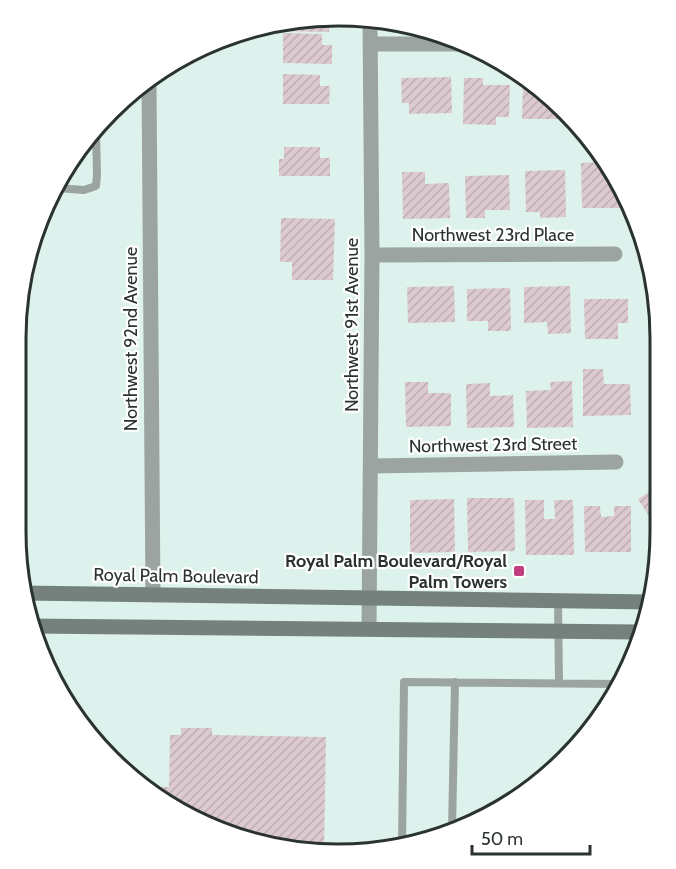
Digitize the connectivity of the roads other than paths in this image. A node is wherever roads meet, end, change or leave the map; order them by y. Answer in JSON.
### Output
{"nodes":[{"id":1,"x":370,"y":27,"type":"edge"},
{"id":2,"x":370,"y":44,"type":"junction"},
{"id":3,"x":444,"y":44,"type":"edge"},
{"id":4,"x":149,"y":89,"type":"edge"},
{"id":5,"x":96,"y":140,"type":"edge"},
{"id":6,"x":64,"y":188,"type":"edge"},
{"id":7,"x":615,"y":254,"type":"dead end"},
{"id":8,"x":372,"y":255,"type":"junction"},
{"id":9,"x":616,"y":462,"type":"dead end"},
{"id":10,"x":371,"y":466,"type":"junction"},
{"id":11,"x":32,"y":593,"type":"edge"},
{"id":12,"x":153,"y":595,"type":"junction"},
{"id":13,"x":369,"y":598,"type":"junction"},
{"id":14,"x":558,"y":601,"type":"junction"},
{"id":15,"x":642,"y":602,"type":"edge"},
{"id":16,"x":40,"y":626,"type":"edge"},
{"id":17,"x":369,"y":628,"type":"junction"},
{"id":18,"x":558,"y":631,"type":"junction"},
{"id":19,"x":634,"y":632,"type":"edge"},
{"id":20,"x":455,"y":682,"type":"junction"},
{"id":21,"x":559,"y":683,"type":"junction"},
{"id":22,"x":611,"y":684,"type":"edge"},
{"id":23,"x":452,"y":822,"type":"edge"},
{"id":24,"x":402,"y":836,"type":"edge"}],
"edges":[{"from":1,"to":2,"type":"street","name":"Northwest 91st Avenue"},
{"from":2,"to":3,"type":"street"},
{"from":2,"to":8,"type":"street","name":"Northwest 91st Avenue"},
{"from":4,"to":12,"type":"street","name":"Northwest 92nd Avenue"},
{"from":5,"to":6,"type":"lane"},
{"from":7,"to":8,"type":"street","name":"Northwest 23rd Place"},
{"from":8,"to":10,"type":"street","name":"Northwest 91st Avenue"},
{"from":9,"to":10,"type":"street","name":"Northwest 23rd Street"},
{"from":10,"to":13,"type":"street","name":"Northwest 91st Avenue"},
{"from":11,"to":12,"type":"main road","name":"Royal Palm Boulevard"},
{"from":12,"to":13,"type":"main road","name":"Royal Palm Boulevard"},
{"from":13,"to":14,"type":"main road","name":"Royal Palm Boulevard"},
{"from":13,"to":17,"type":"street","name":"Northwest 91st Avenue"},
{"from":14,"to":15,"type":"main road","name":"Royal Palm Boulevard"},
{"from":14,"to":18,"type":"lane"},
{"from":16,"to":17,"type":"main road"},
{"from":17,"to":18,"type":"main road"},
{"from":18,"to":19,"type":"main road"},
{"from":18,"to":21,"type":"lane"},
{"from":20,"to":21,"type":"lane"},
{"from":20,"to":23,"type":"lane"},
{"from":20,"to":24,"type":"lane"},
{"from":21,"to":22,"type":"lane"}]}
